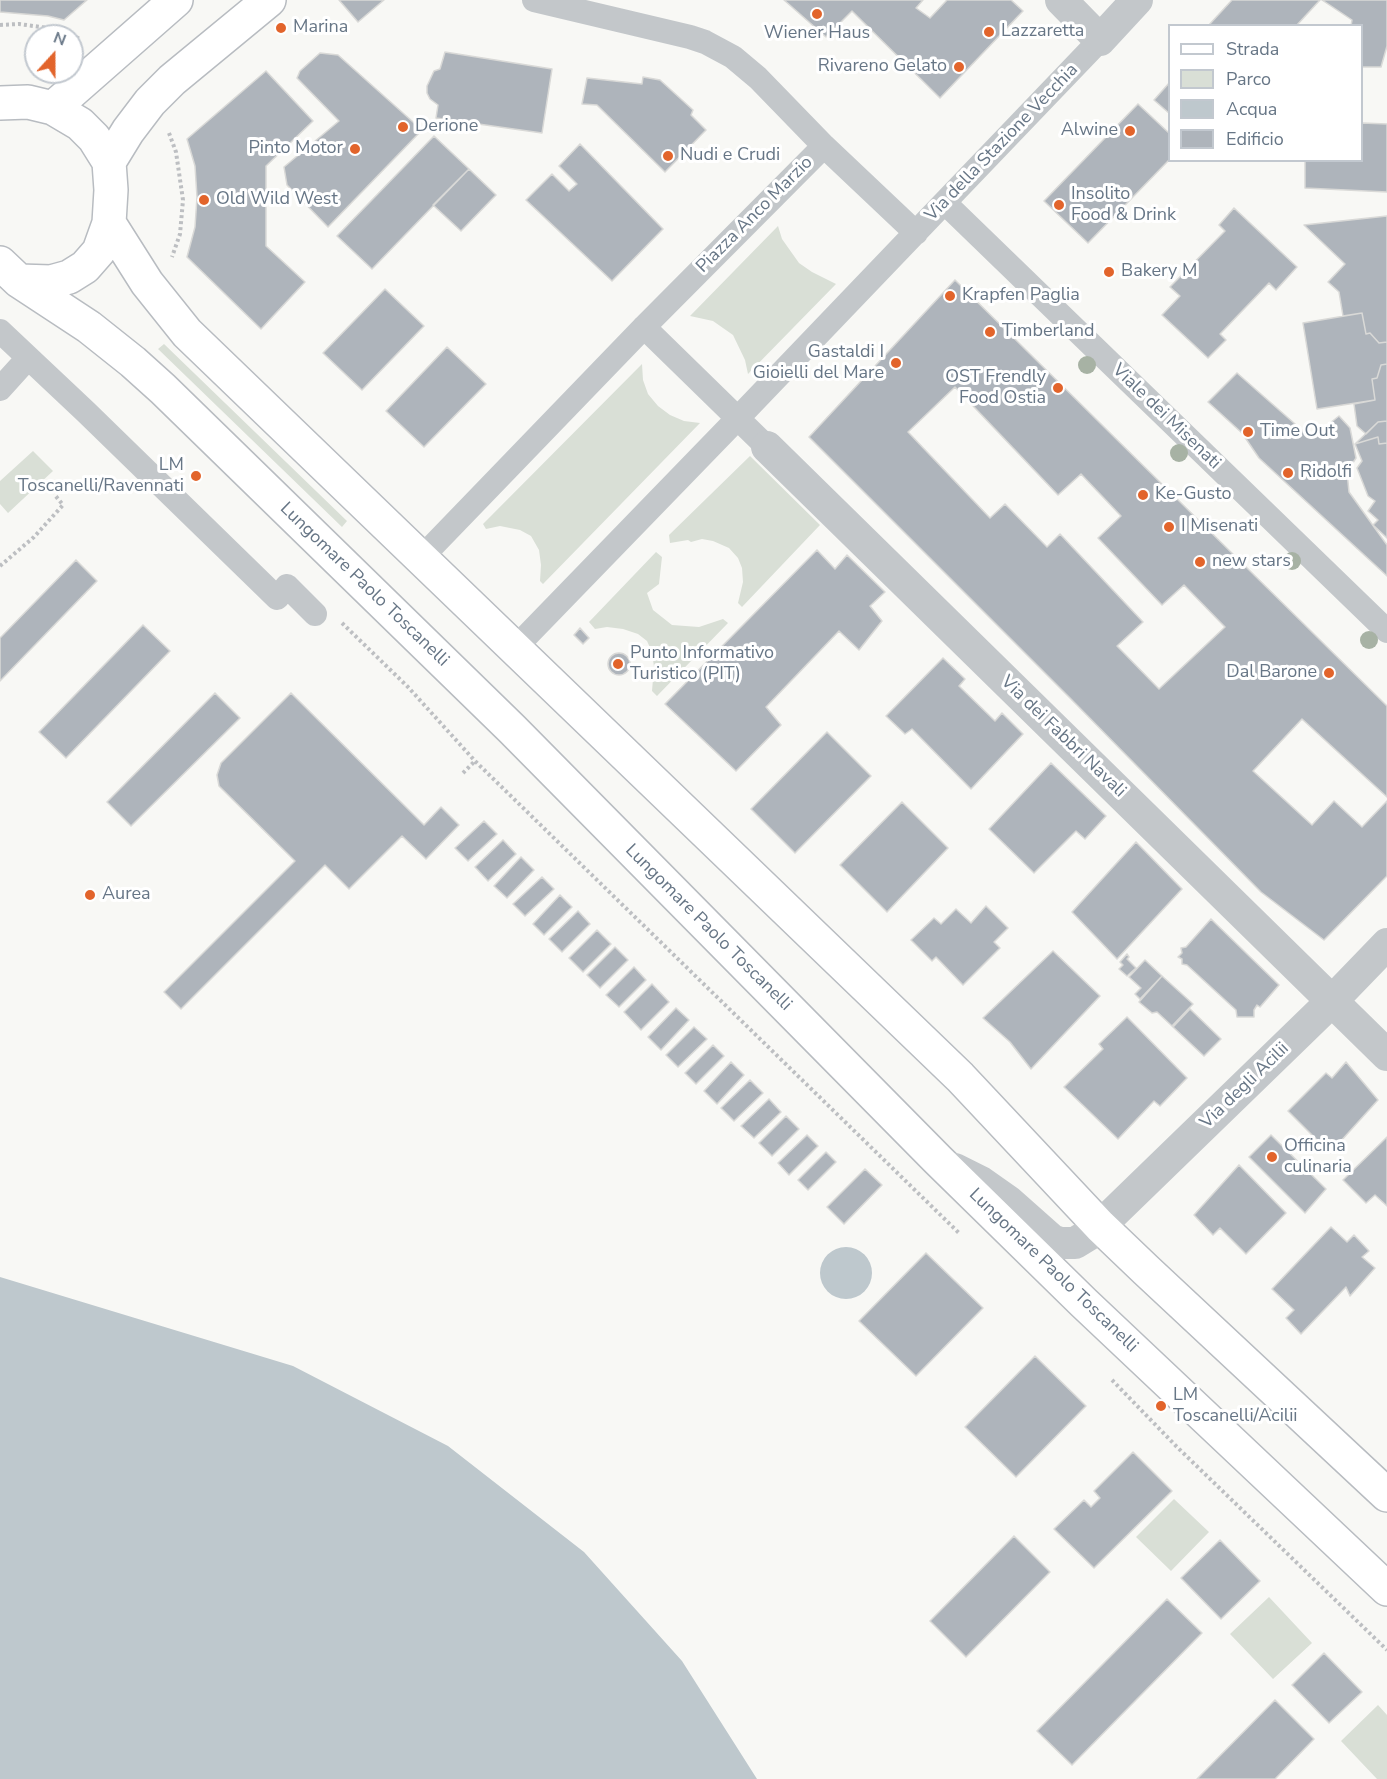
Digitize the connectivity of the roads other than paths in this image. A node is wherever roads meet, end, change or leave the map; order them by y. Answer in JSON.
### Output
{"nodes":[{"id":1,"x":176,"y":0,"type":"edge"},
{"id":2,"x":268,"y":0,"type":"edge"},
{"id":3,"x":534,"y":0,"type":"edge"},
{"id":4,"x":1060,"y":0,"type":"edge"},
{"id":5,"x":1137,"y":0,"type":"edge"},
{"id":6,"x":1100,"y":40,"type":"junction"},
{"id":7,"x":0,"y":104,"type":"edge"},
{"id":8,"x":53,"y":108,"type":"junction"},
{"id":9,"x":824,"y":146,"type":"junction"},
{"id":10,"x":110,"y":162,"type":"junction"},
{"id":11,"x":945,"y":203,"type":"junction"},
{"id":12,"x":109,"y":223,"type":"junction"},
{"id":13,"x":916,"y":233,"type":"junction"},
{"id":14,"x":10,"y":272,"type":"edge"},
{"id":15,"x":644,"y":327,"type":"junction"},
{"id":16,"x":0,"y":331,"type":"edge"},
{"id":17,"x":28,"y":358,"type":"junction"},
{"id":18,"x":0,"y":390,"type":"edge"},
{"id":19,"x":737,"y":419,"type":"junction"},
{"id":20,"x":767,"y":447,"type":"joint"},
{"id":21,"x":422,"y":557,"type":"junction"},
{"id":22,"x":315,"y":614,"type":"dead end"},
{"id":23,"x":1387,"y":631,"type":"edge"},
{"id":24,"x":515,"y":648,"type":"junction"},
{"id":25,"x":1387,"y":944,"type":"edge"},
{"id":26,"x":1332,"y":1001,"type":"junction"},
{"id":27,"x":1387,"y":1056,"type":"edge"},
{"id":28,"x":938,"y":1160,"type":"junction"},
{"id":29,"x":1100,"y":1226,"type":"junction"},
{"id":30,"x":1387,"y":1495,"type":"edge"},
{"id":31,"x":1387,"y":1589,"type":"edge"}],
"edges":[{"from":1,"to":8,"type":"main road"},
{"from":2,"to":10,"type":"main road"},
{"from":3,"to":9,"type":"street"},
{"from":4,"to":6,"type":"street"},
{"from":5,"to":6,"type":"street","name":"Via della Stazione Vecchia"},
{"from":6,"to":11,"type":"street","name":"Via della Stazione Vecchia"},
{"from":7,"to":8,"type":"main road"},
{"from":8,"to":10,"type":"main road"},
{"from":9,"to":13,"type":"street","name":"Piazza Anco Marzio"},
{"from":9,"to":15,"type":"street","name":"Piazza Anco Marzio"},
{"from":10,"to":12,"type":"main road"},
{"from":11,"to":13,"type":"street","name":"Via della Stazione Vecchia"},
{"from":11,"to":23,"type":"street","name":"Viale dei Misenati"},
{"from":12,"to":14,"type":"main road"},
{"from":12,"to":21,"type":"main road"},
{"from":13,"to":19,"type":"street"},
{"from":14,"to":28,"type":"main road","name":"Lungomare Paolo Toscanelli"},
{"from":15,"to":19,"type":"street"},
{"from":15,"to":21,"type":"street","name":"Piazza Anco Marzio"},
{"from":16,"to":17,"type":"street"},
{"from":17,"to":18,"type":"street"},
{"from":17,"to":22,"type":"street"},
{"from":19,"to":20,"type":"street","name":"Via dei Fabbri Navali"},
{"from":19,"to":24,"type":"street"},
{"from":20,"to":26,"type":"street","name":"Via dei Fabbri Navali"},
{"from":21,"to":24,"type":"main road"},
{"from":24,"to":29,"type":"main road"},
{"from":25,"to":26,"type":"street","name":"Via degli Acilii"},
{"from":26,"to":27,"type":"street","name":"Via dei Fabbri Navali"},
{"from":26,"to":29,"type":"street","name":"Via degli Acilii"},
{"from":28,"to":29,"type":"street","name":"Via degli Acilii"},
{"from":28,"to":31,"type":"main road","name":"Lungomare Paolo Toscanelli"},
{"from":29,"to":30,"type":"main road"}]}
